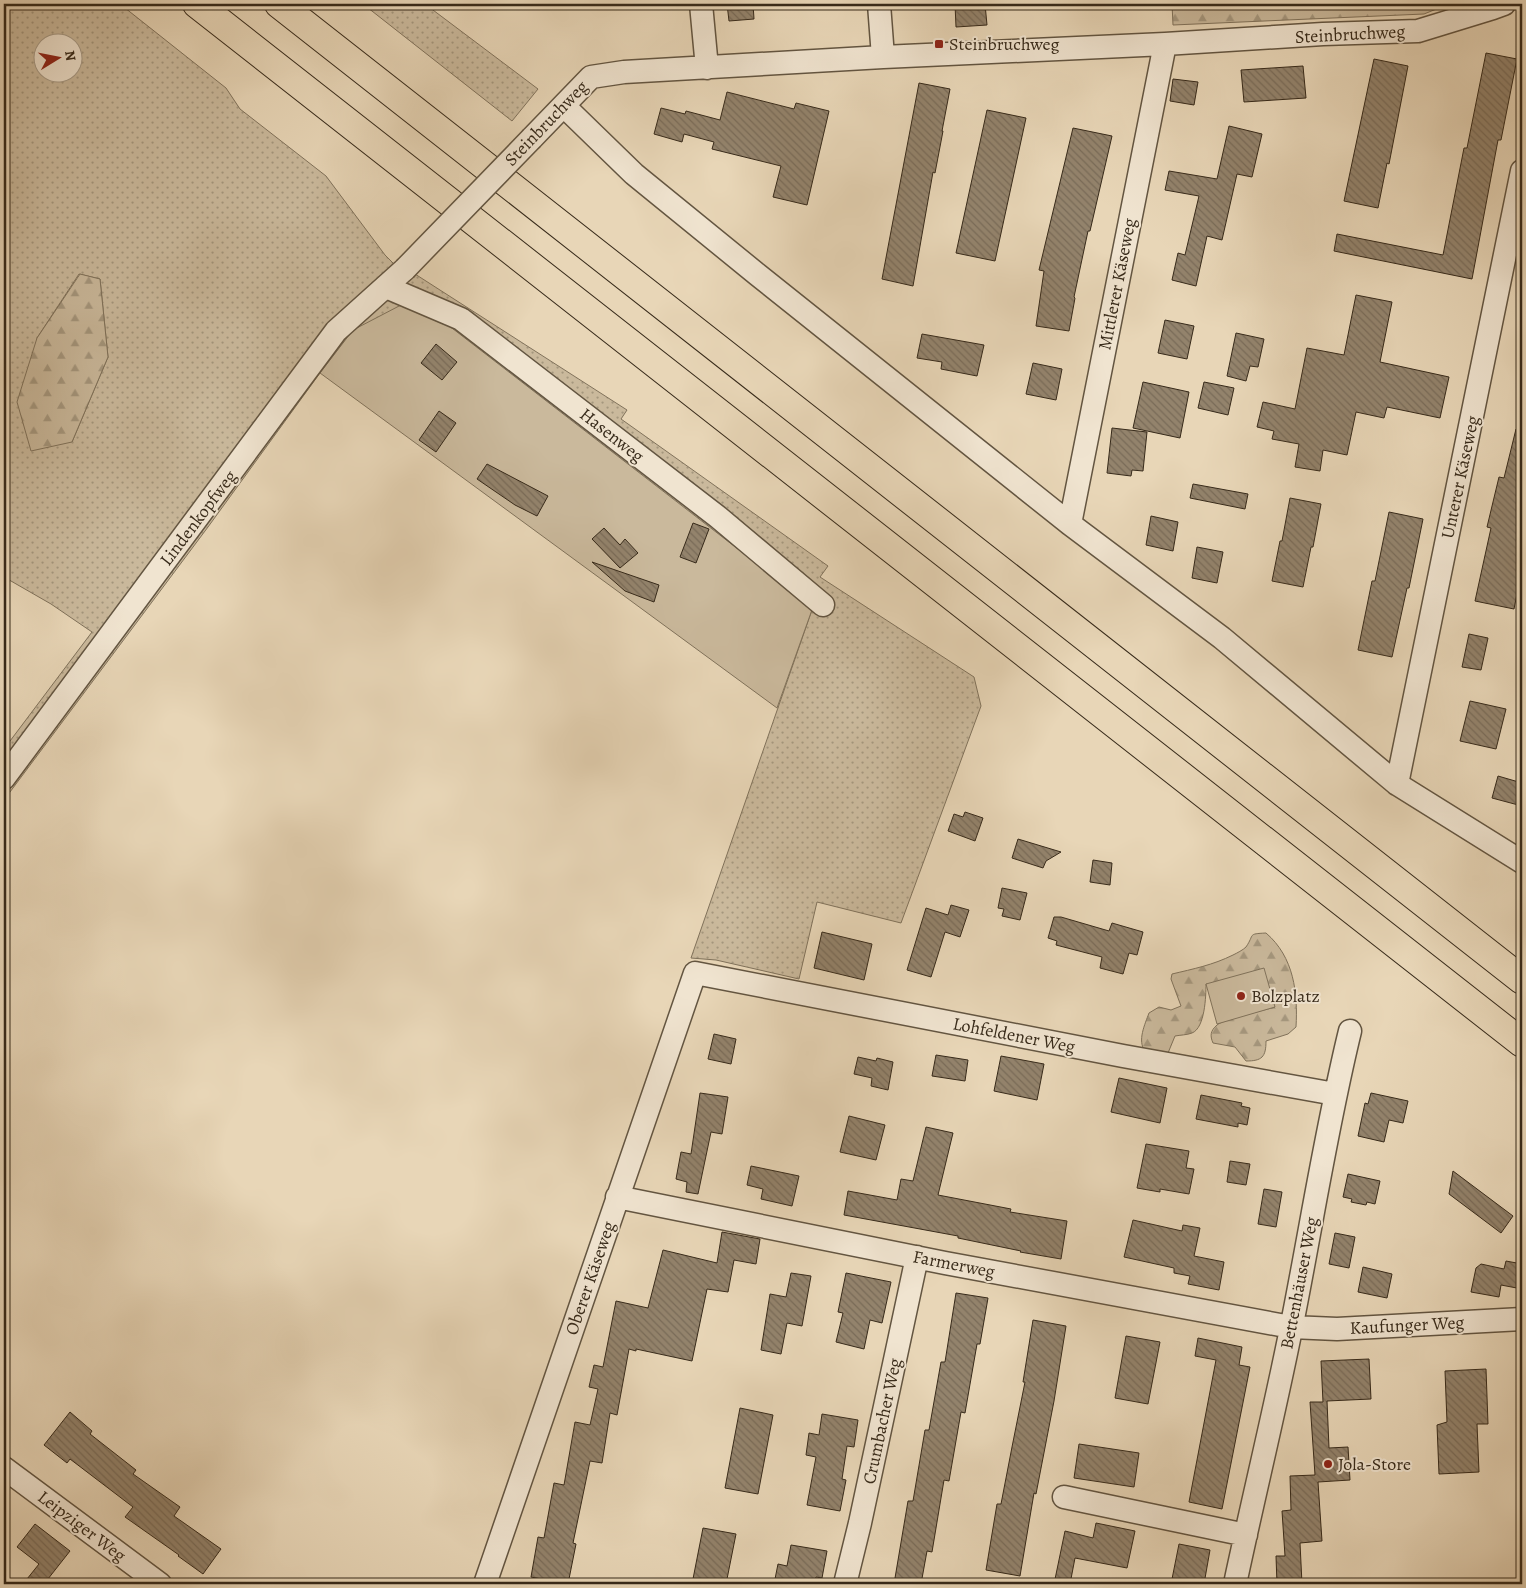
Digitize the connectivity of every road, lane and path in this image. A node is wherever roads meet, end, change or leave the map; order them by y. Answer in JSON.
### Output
{"nodes":[{"id":1,"x":197,"y":4,"type":"edge"},
{"id":2,"x":279,"y":4,"type":"edge"},
{"id":3,"x":701,"y":4,"type":"edge"},
{"id":4,"x":879,"y":4,"type":"edge"},
{"id":5,"x":1504,"y":4,"type":"edge"},
{"id":6,"x":1165,"y":44,"type":"junction"},
{"id":7,"x":883,"y":57,"type":"junction"},
{"id":8,"x":707,"y":68,"type":"junction"},
{"id":9,"x":564,"y":106,"type":"junction"},
{"id":10,"x":1522,"y":170,"type":"edge"},
{"id":11,"x":1515,"y":234,"type":"edge"},
{"id":12,"x":405,"y":269,"type":"joint"},
{"id":13,"x":386,"y":287,"type":"junction"},
{"id":14,"x":1070,"y":524,"type":"junction"},
{"id":15,"x":823,"y":605,"type":"dead end"},
{"id":16,"x":4,"y":778,"type":"edge"},
{"id":17,"x":1397,"y":784,"type":"junction"},
{"id":18,"x":1522,"y":862,"type":"edge"},
{"id":19,"x":695,"y":973,"type":"joint"},
{"id":20,"x":1522,"y":980,"type":"edge"},
{"id":21,"x":1350,"y":1031,"type":"dead end"},
{"id":22,"x":1522,"y":1043,"type":"edge"},
{"id":23,"x":1335,"y":1094,"type":"junction"},
{"id":24,"x":617,"y":1197,"type":"junction"},
{"id":25,"x":917,"y":1257,"type":"junction"},
{"id":26,"x":1522,"y":1319,"type":"edge"},
{"id":27,"x":1291,"y":1327,"type":"junction"},
{"id":28,"x":4,"y":1468,"type":"edge"},
{"id":29,"x":1064,"y":1498,"type":"dead end"},
{"id":30,"x":1246,"y":1535,"type":"junction"},
{"id":31,"x":160,"y":1584,"type":"edge"},
{"id":32,"x":484,"y":1584,"type":"edge"},
{"id":33,"x":845,"y":1584,"type":"edge"},
{"id":34,"x":1235,"y":1584,"type":"edge"}],
"edges":[{"from":1,"to":22,"type":"highway"},
{"from":2,"to":20,"type":"highway"},
{"from":3,"to":8,"type":"street"},
{"from":4,"to":7,"type":"street"},
{"from":5,"to":6,"type":"street","name":"Steinbruchweg"},
{"from":6,"to":7,"type":"street","name":"Steinbruchweg"},
{"from":6,"to":14,"type":"street","name":"Mittlerer Käseweg"},
{"from":7,"to":8,"type":"street","name":"Steinbruchweg"},
{"from":8,"to":9,"type":"street","name":"Steinbruchweg"},
{"from":9,"to":12,"type":"street","name":"Steinbruchweg","bridge":true},
{"from":9,"to":14,"type":"street"},
{"from":10,"to":11,"type":"street","name":"Unterer Käseweg"},
{"from":11,"to":17,"type":"street","name":"Unterer Käseweg"},
{"from":12,"to":13,"type":"street","name":"Lindenkopfweg"},
{"from":13,"to":15,"type":"street","name":"Hasenweg"},
{"from":13,"to":16,"type":"street","name":"Lindenkopfweg"},
{"from":14,"to":17,"type":"street"},
{"from":17,"to":18,"type":"street"},
{"from":19,"to":23,"type":"street","name":"Lohfeldener Weg"},
{"from":19,"to":24,"type":"street","name":"Oberer Käseweg"},
{"from":21,"to":23,"type":"street","name":"Bettenhäuser Weg"},
{"from":23,"to":27,"type":"street","name":"Bettenhäuser Weg"},
{"from":24,"to":25,"type":"street","name":"Farmerweg"},
{"from":24,"to":32,"type":"street","name":"Oberer Käseweg"},
{"from":25,"to":27,"type":"street","name":"Farmerweg"},
{"from":25,"to":33,"type":"street","name":"Crumbacher Weg"},
{"from":26,"to":27,"type":"street","name":"Kaufunger Weg"},
{"from":27,"to":30,"type":"street","name":"Bettenhäuser Weg"},
{"from":28,"to":31,"type":"street","name":"Leipziger Weg"},
{"from":29,"to":30,"type":"street"},
{"from":30,"to":34,"type":"street","name":"Bettenhäuser Weg"}]}
